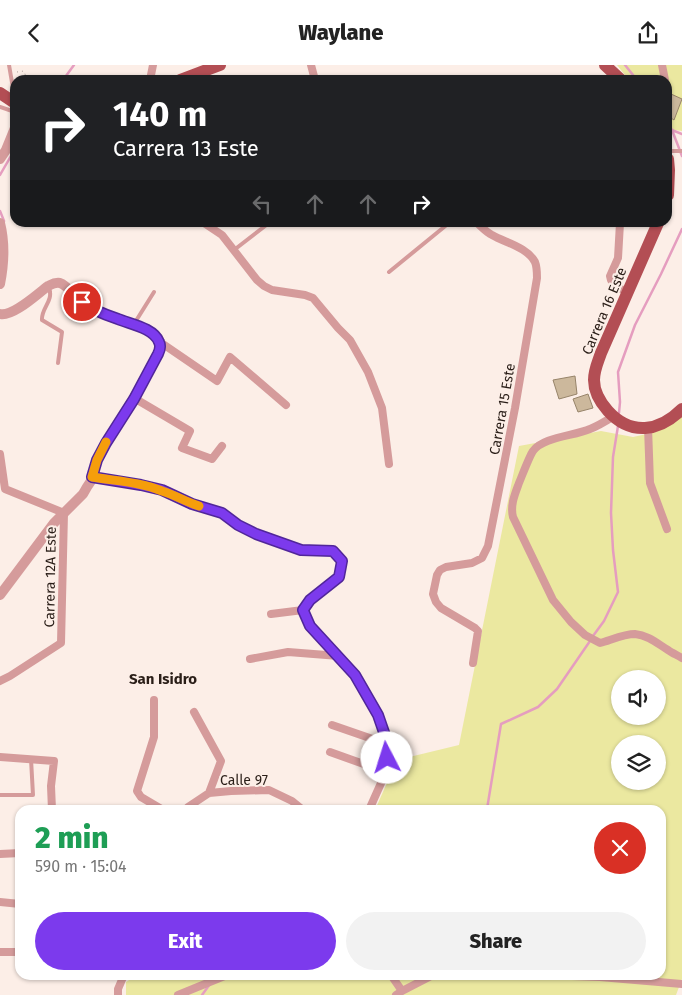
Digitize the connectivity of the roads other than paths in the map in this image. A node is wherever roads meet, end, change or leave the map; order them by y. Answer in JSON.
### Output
{"nodes":[{"id":1,"x":220,"y":65,"type":"edge"},
{"id":2,"x":605,"y":65,"type":"edge"},
{"id":3,"x":193,"y":75,"type":"edge"},
{"id":4,"x":616,"y":75,"type":"edge"},
{"id":5,"x":10,"y":140,"type":"edge"},
{"id":6,"x":0,"y":159,"type":"edge"},
{"id":7,"x":0,"y":223,"type":"edge"},
{"id":8,"x":210,"y":227,"type":"edge"},
{"id":9,"x":263,"y":227,"type":"edge"},
{"id":10,"x":444,"y":227,"type":"edge"},
{"id":11,"x":481,"y":227,"type":"edge"},
{"id":12,"x":620,"y":227,"type":"edge"},
{"id":13,"x":656,"y":227,"type":"edge"},
{"id":14,"x":1,"y":238,"type":"edge"},
{"id":15,"x":234,"y":250,"type":"junction"},
{"id":16,"x":390,"y":271,"type":"dead end"},
{"id":17,"x":0,"y":284,"type":"edge"},
{"id":18,"x":48,"y":285,"type":"junction"},
{"id":19,"x":154,"y":292,"type":"dead end"},
{"id":20,"x":627,"y":293,"type":"junction"},
{"id":21,"x":0,"y":315,"type":"edge"},
{"id":22,"x":134,"y":324,"type":"junction"},
{"id":23,"x":160,"y":342,"type":"junction"},
{"id":24,"x":58,"y":363,"type":"dead end"},
{"id":25,"x":134,"y":399,"type":"junction"},
{"id":26,"x":286,"y":405,"type":"dead end"},
{"id":27,"x":682,"y":409,"type":"edge"},
{"id":28,"x":614,"y":417,"type":"junction"},
{"id":29,"x":648,"y":427,"type":"junction"},
{"id":30,"x":222,"y":445,"type":"dead end"},
{"id":31,"x":0,"y":454,"type":"edge"},
{"id":32,"x":389,"y":464,"type":"dead end"},
{"id":33,"x":92,"y":477,"type":"junction"},
{"id":34,"x":64,"y":513,"type":"junction"},
{"id":35,"x":667,"y":529,"type":"dead end"},
{"id":36,"x":0,"y":595,"type":"edge"},
{"id":37,"x":303,"y":610,"type":"junction"},
{"id":38,"x":271,"y":614,"type":"dead end"},
{"id":39,"x":339,"y":656,"type":"junction"},
{"id":40,"x":682,"y":658,"type":"edge"},
{"id":41,"x":250,"y":659,"type":"dead end"},
{"id":42,"x":473,"y":663,"type":"dead end"},
{"id":43,"x":0,"y":681,"type":"edge"},
{"id":44,"x":154,"y":700,"type":"dead end"},
{"id":45,"x":194,"y":712,"type":"dead end"},
{"id":46,"x":332,"y":725,"type":"dead end"},
{"id":47,"x":388,"y":744,"type":"junction"},
{"id":48,"x":330,"y":752,"type":"dead end"},
{"id":49,"x":0,"y":757,"type":"edge"},
{"id":50,"x":31,"y":759,"type":"junction"},
{"id":51,"x":386,"y":772,"type":"junction"},
{"id":52,"x":209,"y":793,"type":"junction"},
{"id":53,"x":0,"y":795,"type":"edge"},
{"id":54,"x":52,"y":805,"type":"edge"},
{"id":55,"x":155,"y":805,"type":"edge"},
{"id":56,"x":191,"y":805,"type":"edge"},
{"id":57,"x":297,"y":805,"type":"edge"},
{"id":58,"x":371,"y":805,"type":"edge"},
{"id":59,"x":0,"y":853,"type":"edge"},
{"id":60,"x":15,"y":853,"type":"edge"},
{"id":61,"x":0,"y":902,"type":"edge"},
{"id":62,"x":15,"y":904,"type":"edge"},
{"id":63,"x":0,"y":952,"type":"edge"},
{"id":64,"x":15,"y":952,"type":"edge"},
{"id":65,"x":122,"y":980,"type":"edge"},
{"id":66,"x":215,"y":980,"type":"edge"},
{"id":67,"x":394,"y":980,"type":"edge"},
{"id":68,"x":424,"y":980,"type":"edge"},
{"id":69,"x":641,"y":980,"type":"edge"},
{"id":70,"x":682,"y":983,"type":"edge"},
{"id":71,"x":399,"y":993,"type":"edge"},
{"id":72,"x":118,"y":995,"type":"edge"},
{"id":73,"x":178,"y":995,"type":"edge"}],
"edges":[{"from":1,"to":3,"type":"main road"},
{"from":2,"to":4,"type":"main road"},
{"from":5,"to":6,"type":"street"},
{"from":7,"to":14,"type":"street"},
{"from":8,"to":15,"type":"street"},
{"from":9,"to":15,"type":"lane"},
{"from":10,"to":16,"type":"lane"},
{"from":11,"to":42,"type":"street","name":"Carrera 15 Este"},
{"from":12,"to":20,"type":"street"},
{"from":13,"to":20,"type":"main road","name":"Carrera 16 Este"},
{"from":14,"to":17,"type":"street"},
{"from":15,"to":32,"type":"street"},
{"from":18,"to":21,"type":"street"},
{"from":18,"to":22,"type":"street"},
{"from":18,"to":24,"type":"lane"},
{"from":19,"to":22,"type":"lane"},
{"from":20,"to":28,"type":"main road","name":"Carrera 16 Este"},
{"from":22,"to":23,"type":"street"},
{"from":23,"to":25,"type":"street"},
{"from":23,"to":26,"type":"street"},
{"from":25,"to":30,"type":"street"},
{"from":25,"to":33,"type":"street"},
{"from":27,"to":29,"type":"main road","name":"Carrera 16 Este"},
{"from":28,"to":29,"type":"main road","name":"Carrera 16 Este"},
{"from":28,"to":40,"type":"street"},
{"from":29,"to":35,"type":"street"},
{"from":31,"to":34,"type":"street"},
{"from":33,"to":34,"type":"street"},
{"from":33,"to":37,"type":"street"},
{"from":34,"to":36,"type":"street"},
{"from":34,"to":43,"type":"street","name":"Carrera 12A Este"},
{"from":37,"to":38,"type":"street"},
{"from":37,"to":39,"type":"street"},
{"from":39,"to":41,"type":"street"},
{"from":39,"to":47,"type":"street"},
{"from":44,"to":55,"type":"street"},
{"from":45,"to":52,"type":"street"},
{"from":46,"to":47,"type":"street"},
{"from":47,"to":51,"type":"street"},
{"from":48,"to":51,"type":"street"},
{"from":49,"to":50,"type":"street"},
{"from":50,"to":53,"type":"lane"},
{"from":50,"to":54,"type":"street"},
{"from":51,"to":58,"type":"street"},
{"from":52,"to":56,"type":"street","name":"Calle 97"},
{"from":52,"to":57,"type":"street","name":"Calle 97"},
{"from":59,"to":60,"type":"street"},
{"from":61,"to":62,"type":"street"},
{"from":63,"to":64,"type":"street"},
{"from":65,"to":72,"type":"street"},
{"from":66,"to":73,"type":"street"},
{"from":67,"to":71,"type":"street"},
{"from":68,"to":71,"type":"street"},
{"from":69,"to":70,"type":"street"}]}
